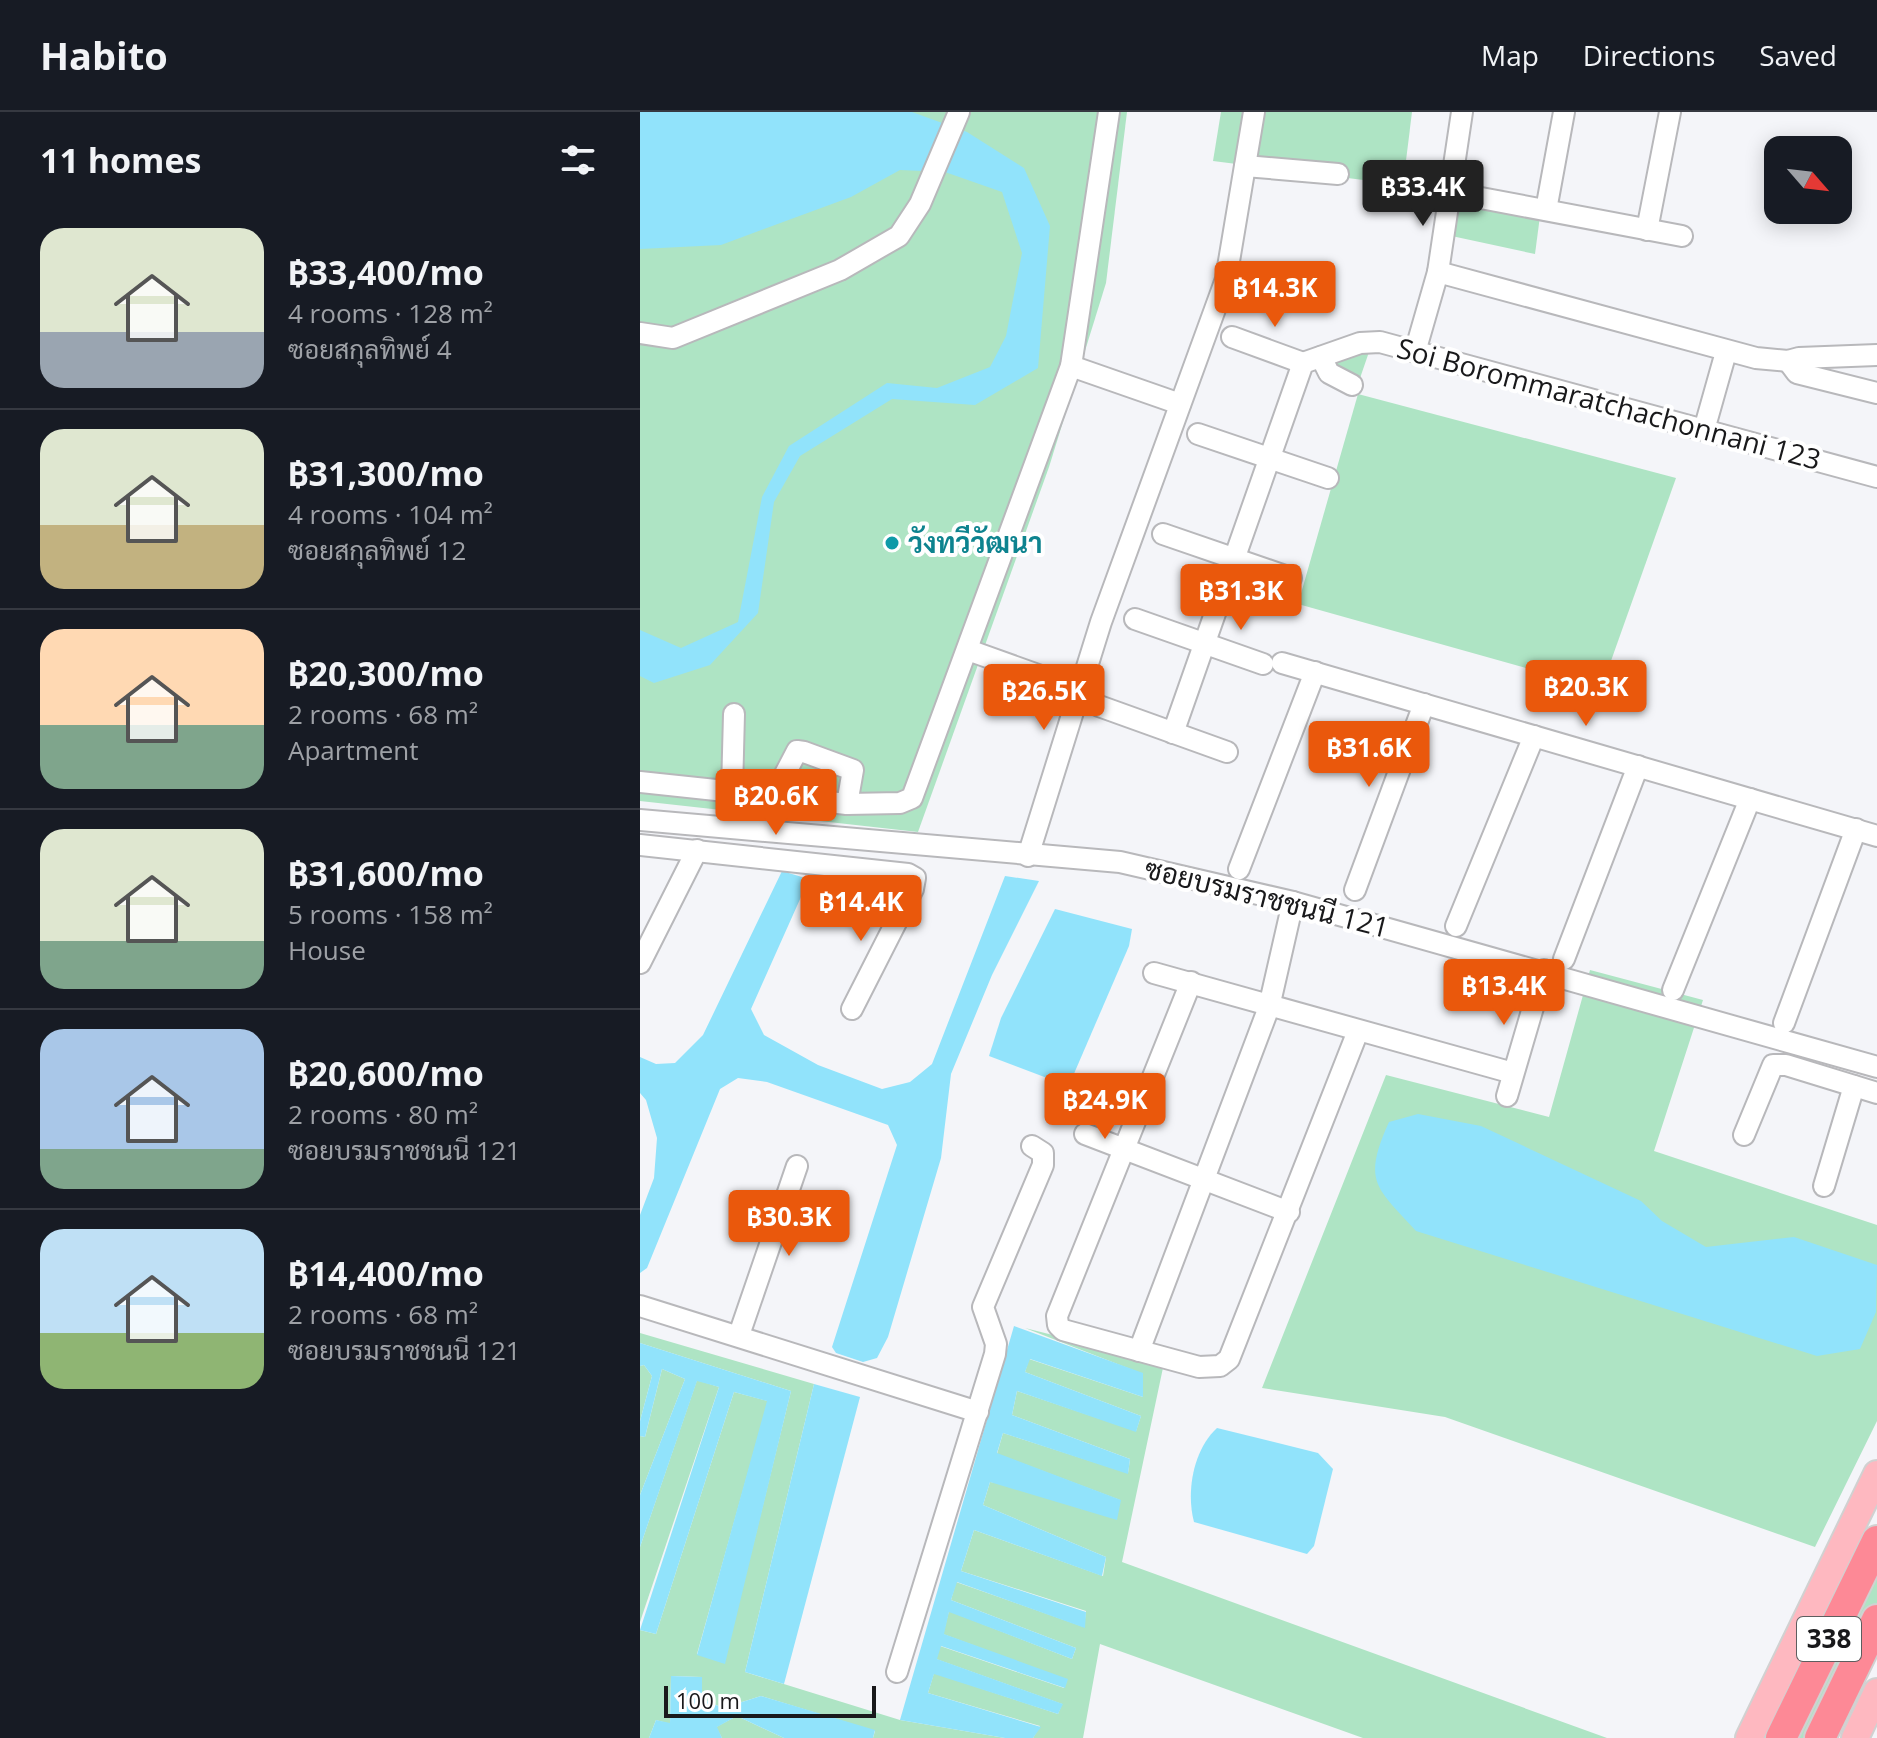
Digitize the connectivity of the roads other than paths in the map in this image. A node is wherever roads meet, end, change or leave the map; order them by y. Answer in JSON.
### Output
{"nodes":[{"id":1,"x":1109,"y":112,"type":"edge"},
{"id":2,"x":1254,"y":112,"type":"edge"},
{"id":3,"x":1462,"y":112,"type":"edge"},
{"id":4,"x":1564,"y":112,"type":"edge"},
{"id":5,"x":1670,"y":112,"type":"edge"},
{"id":6,"x":957,"y":115,"type":"edge"},
{"id":7,"x":1245,"y":166,"type":"junction"},
{"id":8,"x":1338,"y":174,"type":"dead end"},
{"id":9,"x":1449,"y":192,"type":"junction"},
{"id":10,"x":1546,"y":210,"type":"junction"},
{"id":11,"x":1647,"y":230,"type":"junction"},
{"id":12,"x":1682,"y":236,"type":"dead end"},
{"id":13,"x":1438,"y":272,"type":"junction"},
{"id":14,"x":640,"y":333,"type":"edge"},
{"id":15,"x":1232,"y":337,"type":"dead end"},
{"id":16,"x":1415,"y":352,"type":"junction"},
{"id":17,"x":1726,"y":352,"type":"junction"},
{"id":18,"x":1877,"y":355,"type":"edge"},
{"id":19,"x":1312,"y":360,"type":"junction"},
{"id":20,"x":1788,"y":361,"type":"junction"},
{"id":21,"x":1071,"y":366,"type":"junction"},
{"id":22,"x":1352,"y":385,"type":"dead end"},
{"id":23,"x":1877,"y":393,"type":"edge"},
{"id":24,"x":1180,"y":404,"type":"junction"},
{"id":25,"x":1704,"y":430,"type":"junction"},
{"id":26,"x":1198,"y":434,"type":"dead end"},
{"id":27,"x":1270,"y":458,"type":"junction"},
{"id":28,"x":1877,"y":477,"type":"edge"},
{"id":29,"x":1328,"y":478,"type":"dead end"},
{"id":30,"x":1163,"y":534,"type":"dead end"},
{"id":31,"x":1233,"y":558,"type":"junction"},
{"id":32,"x":1291,"y":578,"type":"dead end"},
{"id":33,"x":1135,"y":619,"type":"dead end"},
{"id":34,"x":1203,"y":642,"type":"junction"},
{"id":35,"x":968,"y":650,"type":"junction"},
{"id":36,"x":1315,"y":672,"type":"junction"},
{"id":37,"x":1080,"y":690,"type":"junction"},
{"id":38,"x":1424,"y":704,"type":"junction"},
{"id":39,"x":1099,"y":706,"type":"dead end"},
{"id":40,"x":734,"y":714,"type":"dead end"},
{"id":41,"x":1173,"y":733,"type":"junction"},
{"id":42,"x":1534,"y":736,"type":"junction"},
{"id":43,"x":1227,"y":752,"type":"dead end"},
{"id":44,"x":1638,"y":766,"type":"junction"},
{"id":45,"x":640,"y":782,"type":"edge"},
{"id":46,"x":732,"y":791,"type":"junction"},
{"id":47,"x":774,"y":795,"type":"junction"},
{"id":48,"x":1750,"y":799,"type":"junction"},
{"id":49,"x":847,"y":804,"type":"junction"},
{"id":50,"x":640,"y":820,"type":"edge"},
{"id":51,"x":1856,"y":829,"type":"junction"},
{"id":52,"x":1877,"y":836,"type":"edge"},
{"id":53,"x":640,"y":845,"type":"edge"},
{"id":54,"x":697,"y":850,"type":"junction"},
{"id":55,"x":1028,"y":856,"type":"junction"},
{"id":56,"x":1239,"y":869,"type":"dead end"},
{"id":57,"x":1355,"y":890,"type":"dead end"},
{"id":58,"x":1293,"y":902,"type":"junction"},
{"id":59,"x":1456,"y":926,"type":"dead end"},
{"id":60,"x":1564,"y":959,"type":"dead end"},
{"id":61,"x":640,"y":963,"type":"edge"},
{"id":62,"x":1544,"y":970,"type":"junction"},
{"id":63,"x":1154,"y":973,"type":"dead end"},
{"id":64,"x":1191,"y":982,"type":"junction"},
{"id":65,"x":1673,"y":990,"type":"dead end"},
{"id":66,"x":1269,"y":1007,"type":"junction"},
{"id":67,"x":852,"y":1009,"type":"dead end"},
{"id":68,"x":1784,"y":1023,"type":"dead end"},
{"id":69,"x":1358,"y":1031,"type":"junction"},
{"id":70,"x":1877,"y":1067,"type":"edge"},
{"id":71,"x":1513,"y":1073,"type":"junction"},
{"id":72,"x":1854,"y":1086,"type":"junction"},
{"id":73,"x":1877,"y":1093,"type":"edge"},
{"id":74,"x":1507,"y":1096,"type":"dead end"},
{"id":75,"x":1085,"y":1134,"type":"dead end"},
{"id":76,"x":1744,"y":1135,"type":"dead end"},
{"id":77,"x":1032,"y":1146,"type":"dead end"},
{"id":78,"x":1125,"y":1150,"type":"junction"},
{"id":79,"x":797,"y":1166,"type":"dead end"},
{"id":80,"x":1206,"y":1180,"type":"junction"},
{"id":81,"x":1824,"y":1186,"type":"dead end"},
{"id":82,"x":1289,"y":1212,"type":"junction"},
{"id":83,"x":640,"y":1306,"type":"edge"},
{"id":84,"x":739,"y":1335,"type":"junction"},
{"id":85,"x":1139,"y":1351,"type":"junction"},
{"id":86,"x":978,"y":1412,"type":"junction"},
{"id":87,"x":1877,"y":1474,"type":"edge"},
{"id":88,"x":1877,"y":1541,"type":"edge"},
{"id":89,"x":1877,"y":1620,"type":"edge"},
{"id":90,"x":897,"y":1672,"type":"dead end"},
{"id":91,"x":1877,"y":1692,"type":"edge"},
{"id":92,"x":1865,"y":1729,"type":"edge"},
{"id":93,"x":1749,"y":1738,"type":"edge"},
{"id":94,"x":1781,"y":1738,"type":"edge"},
{"id":95,"x":1820,"y":1738,"type":"edge"}],
"edges":[{"from":1,"to":21,"type":"street"},
{"from":2,"to":7,"type":"street"},
{"from":3,"to":9,"type":"street"},
{"from":4,"to":10,"type":"street"},
{"from":5,"to":11,"type":"street"},
{"from":6,"to":14,"type":"street"},
{"from":7,"to":8,"type":"street"},
{"from":7,"to":24,"type":"street"},
{"from":9,"to":10,"type":"street"},
{"from":9,"to":13,"type":"street"},
{"from":10,"to":11,"type":"street"},
{"from":11,"to":12,"type":"street"},
{"from":13,"to":16,"type":"street"},
{"from":13,"to":17,"type":"street"},
{"from":15,"to":19,"type":"street"},
{"from":16,"to":19,"type":"street","name":"Soi Borommaratchachonnani 123"},
{"from":16,"to":25,"type":"street","name":"Soi Borommaratchachonnani 123"},
{"from":17,"to":20,"type":"street"},
{"from":17,"to":25,"type":"street"},
{"from":18,"to":20,"type":"street"},
{"from":19,"to":22,"type":"street"},
{"from":19,"to":27,"type":"street"},
{"from":20,"to":23,"type":"street"},
{"from":21,"to":24,"type":"street"},
{"from":21,"to":35,"type":"street"},
{"from":24,"to":37,"type":"street"},
{"from":25,"to":28,"type":"street","name":"Soi Borommaratchachonnani 123"},
{"from":26,"to":27,"type":"street"},
{"from":27,"to":29,"type":"street"},
{"from":27,"to":31,"type":"street"},
{"from":30,"to":31,"type":"street"},
{"from":31,"to":32,"type":"street"},
{"from":31,"to":34,"type":"street"},
{"from":33,"to":34,"type":"street"},
{"from":34,"to":36,"type":"street"},
{"from":34,"to":41,"type":"street"},
{"from":35,"to":37,"type":"street"},
{"from":35,"to":49,"type":"street"},
{"from":36,"to":38,"type":"street"},
{"from":36,"to":56,"type":"street"},
{"from":37,"to":55,"type":"street"},
{"from":38,"to":42,"type":"street"},
{"from":38,"to":57,"type":"street"},
{"from":39,"to":41,"type":"street"},
{"from":40,"to":46,"type":"street"},
{"from":41,"to":43,"type":"street"},
{"from":42,"to":44,"type":"street"},
{"from":42,"to":59,"type":"street"},
{"from":44,"to":48,"type":"street"},
{"from":44,"to":60,"type":"street"},
{"from":45,"to":46,"type":"street"},
{"from":46,"to":47,"type":"street"},
{"from":47,"to":49,"type":"street"},
{"from":47,"to":49,"type":"street"},
{"from":48,"to":51,"type":"street"},
{"from":48,"to":65,"type":"street"},
{"from":50,"to":55,"type":"street","name":"ซอยบรมราชชนนี 121"},
{"from":51,"to":52,"type":"street"},
{"from":51,"to":68,"type":"street"},
{"from":53,"to":54,"type":"street"},
{"from":54,"to":61,"type":"street"},
{"from":54,"to":67,"type":"street"},
{"from":55,"to":58,"type":"street","name":"ซอยบรมราชชนนี 121"},
{"from":58,"to":62,"type":"street","name":"ซอยบรมราชชนนี 121"},
{"from":58,"to":66,"type":"street"},
{"from":62,"to":70,"type":"street","name":"ซอยบรมราชชนนี 121"},
{"from":62,"to":71,"type":"street"},
{"from":63,"to":64,"type":"street"},
{"from":64,"to":66,"type":"street"},
{"from":64,"to":78,"type":"street"},
{"from":66,"to":69,"type":"street"},
{"from":66,"to":80,"type":"street"},
{"from":69,"to":71,"type":"street"},
{"from":69,"to":82,"type":"street"},
{"from":71,"to":74,"type":"street"},
{"from":72,"to":73,"type":"street"},
{"from":72,"to":76,"type":"street"},
{"from":72,"to":81,"type":"street"},
{"from":75,"to":78,"type":"street"},
{"from":77,"to":86,"type":"street"},
{"from":78,"to":80,"type":"street"},
{"from":78,"to":85,"type":"street"},
{"from":79,"to":84,"type":"street"},
{"from":80,"to":82,"type":"street"},
{"from":80,"to":85,"type":"street"},
{"from":82,"to":85,"type":"street"},
{"from":83,"to":84,"type":"street"},
{"from":84,"to":86,"type":"street"},
{"from":86,"to":90,"type":"street"},
{"from":87,"to":93,"type":"main road","number":"338"},
{"from":88,"to":94,"type":"highway","number":"338"},
{"from":89,"to":95,"type":"highway","number":"338"},
{"from":91,"to":92,"type":"main road","number":"338"}]}
